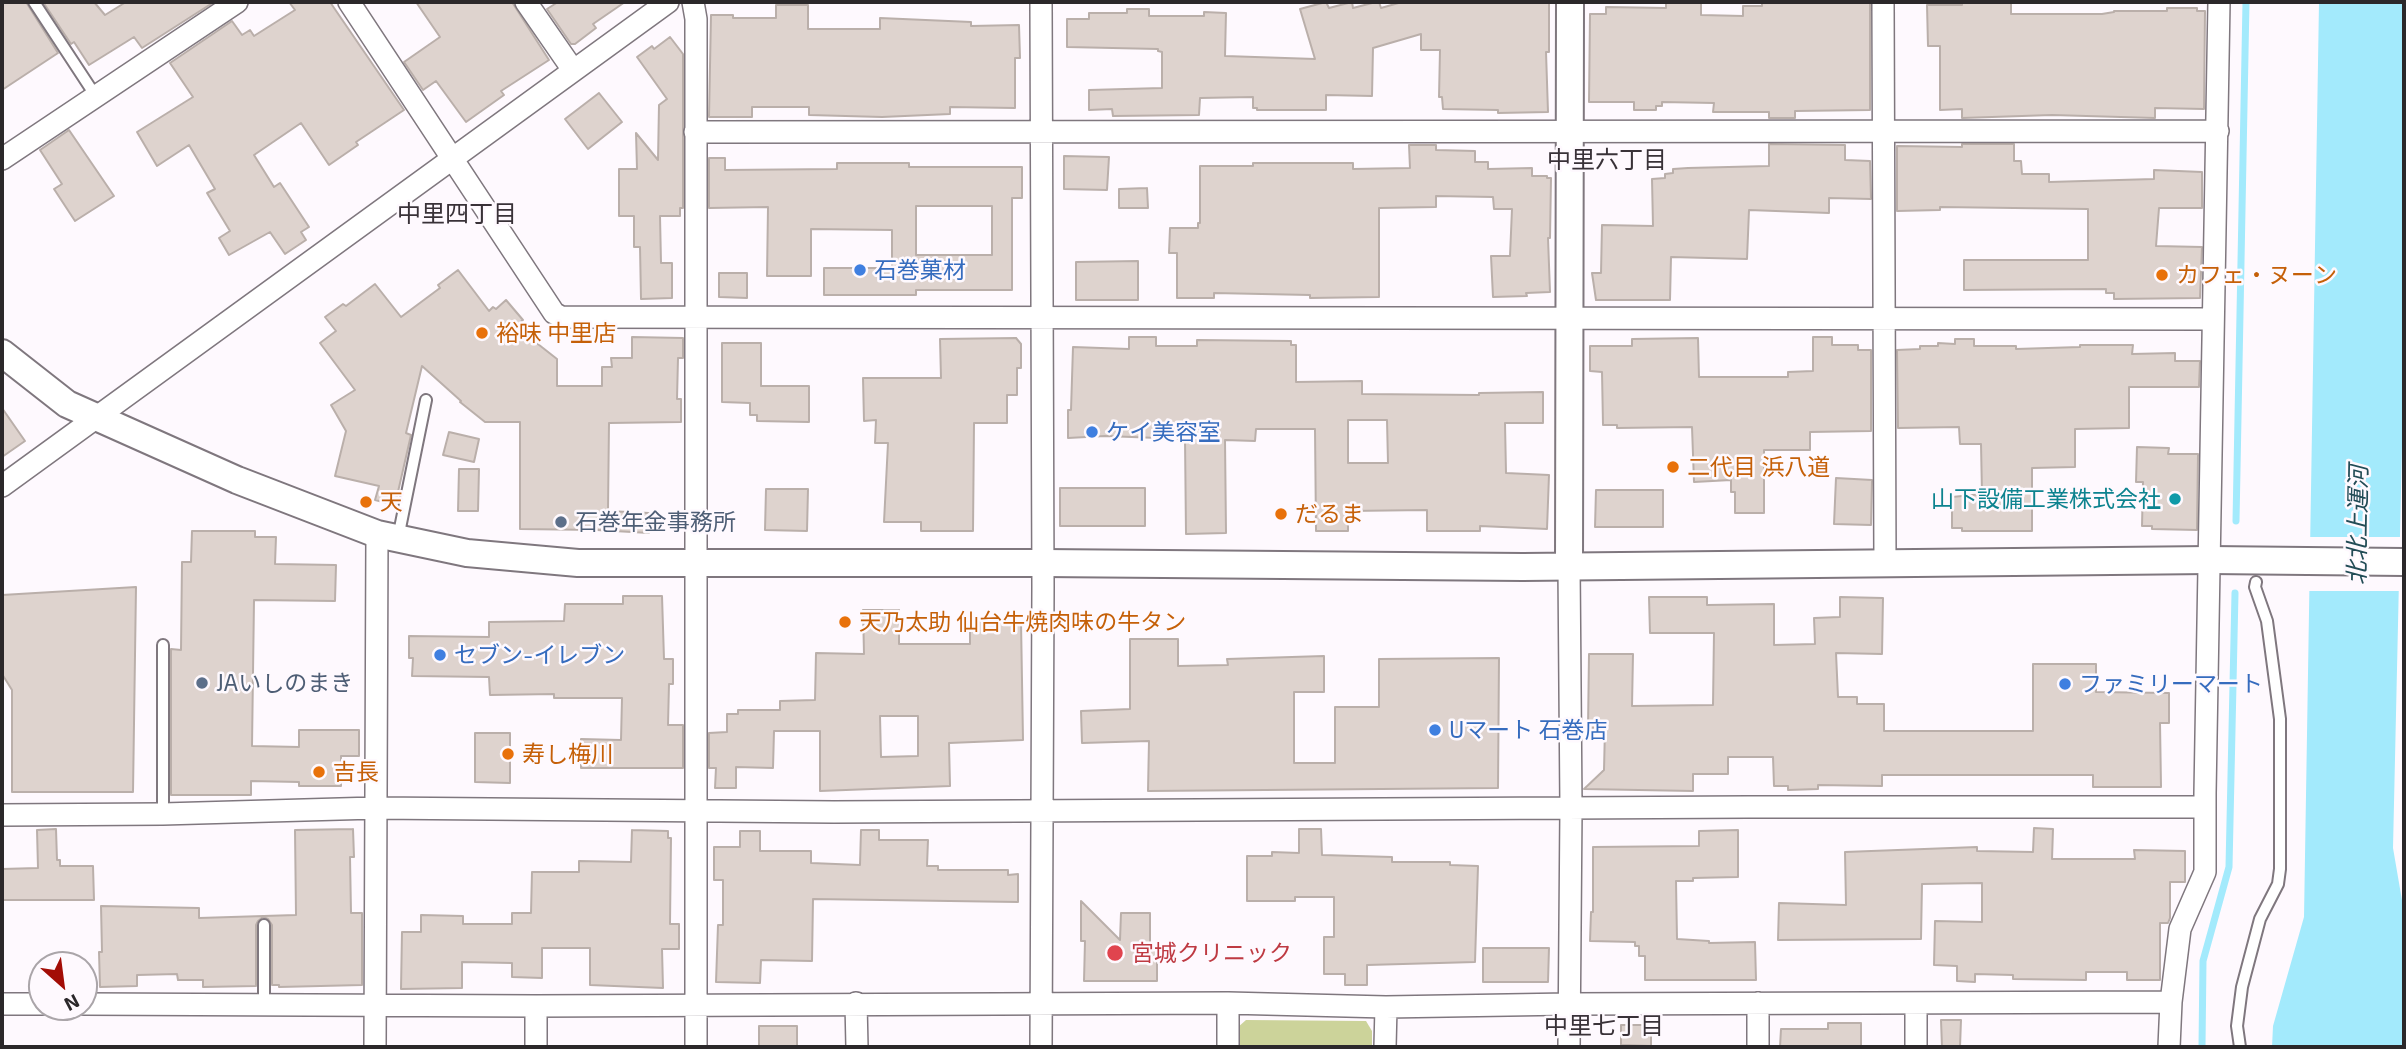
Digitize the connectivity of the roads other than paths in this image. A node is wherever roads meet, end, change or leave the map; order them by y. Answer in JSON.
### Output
{"nodes":[{"id":1,"x":34,"y":2,"type":"edge"},
{"id":2,"x":237,"y":2,"type":"edge"},
{"id":3,"x":349,"y":2,"type":"edge"},
{"id":4,"x":526,"y":2,"type":"edge"},
{"id":5,"x":668,"y":2,"type":"edge"},
{"id":6,"x":693,"y":2,"type":"edge"},
{"id":7,"x":1041,"y":2,"type":"edge"},
{"id":8,"x":1570,"y":2,"type":"edge"},
{"id":9,"x":1883,"y":2,"type":"edge"},
{"id":10,"x":2219,"y":2,"type":"edge"},
{"id":11,"x":573,"y":70,"type":"junction"},
{"id":12,"x":95,"y":95,"type":"junction"},
{"id":13,"x":1882,"y":130,"type":"junction"},
{"id":14,"x":1570,"y":131,"type":"junction"},
{"id":15,"x":2218,"y":131,"type":"junction"},
{"id":16,"x":695,"y":132,"type":"junction"},
{"id":17,"x":1041,"y":132,"type":"junction"},
{"id":18,"x":450,"y":158,"type":"junction"},
{"id":19,"x":2,"y":159,"type":"edge"},
{"id":20,"x":696,"y":317,"type":"junction"},
{"id":21,"x":1041,"y":318,"type":"junction"},
{"id":22,"x":1569,"y":319,"type":"junction"},
{"id":23,"x":2213,"y":319,"type":"junction"},
{"id":24,"x":1884,"y":320,"type":"junction"},
{"id":25,"x":2,"y":353,"type":"edge"},
{"id":26,"x":426,"y":400,"type":"dead end"},
{"id":27,"x":96,"y":418,"type":"junction"},
{"id":28,"x":2,"y":486,"type":"edge"},
{"id":29,"x":387,"y":536,"type":"junction"},
{"id":30,"x":2210,"y":560,"type":"junction"},
{"id":31,"x":2404,"y":562,"type":"edge"},
{"id":32,"x":1043,"y":563,"type":"junction"},
{"id":33,"x":1885,"y":563,"type":"junction"},
{"id":34,"x":698,"y":564,"type":"junction"},
{"id":35,"x":1569,"y":566,"type":"junction"},
{"id":36,"x":2256,"y":582,"type":"dead end"},
{"id":37,"x":163,"y":645,"type":"dead end"},
{"id":38,"x":2204,"y":807,"type":"junction"},
{"id":39,"x":374,"y":808,"type":"junction"},
{"id":40,"x":1571,"y":808,"type":"junction"},
{"id":41,"x":698,"y":810,"type":"junction"},
{"id":42,"x":1042,"y":811,"type":"junction"},
{"id":43,"x":2,"y":814,"type":"edge"},
{"id":44,"x":163,"y":814,"type":"junction"},
{"id":45,"x":264,"y":925,"type":"dead end"},
{"id":46,"x":2171,"y":1002,"type":"junction"},
{"id":47,"x":856,"y":1003,"type":"junction"},
{"id":48,"x":1228,"y":1003,"type":"junction"},
{"id":49,"x":1758,"y":1003,"type":"junction"},
{"id":50,"x":1916,"y":1003,"type":"junction"},
{"id":51,"x":2,"y":1004,"type":"edge"},
{"id":52,"x":28,"y":1004,"type":"edge"},
{"id":53,"x":98,"y":1004,"type":"edge"},
{"id":54,"x":1040,"y":1004,"type":"junction"},
{"id":55,"x":1569,"y":1004,"type":"junction"},
{"id":56,"x":264,"y":1005,"type":"junction"},
{"id":57,"x":696,"y":1005,"type":"junction"},
{"id":58,"x":375,"y":1006,"type":"junction"},
{"id":59,"x":536,"y":1006,"type":"junction"},
{"id":60,"x":1386,"y":1007,"type":"junction"},
{"id":61,"x":375,"y":1047,"type":"edge"},
{"id":62,"x":536,"y":1047,"type":"edge"},
{"id":63,"x":696,"y":1047,"type":"edge"},
{"id":64,"x":857,"y":1047,"type":"edge"},
{"id":65,"x":1041,"y":1047,"type":"edge"},
{"id":66,"x":1228,"y":1047,"type":"edge"},
{"id":67,"x":1385,"y":1047,"type":"edge"},
{"id":68,"x":1569,"y":1047,"type":"edge"},
{"id":69,"x":1758,"y":1047,"type":"edge"},
{"id":70,"x":1916,"y":1047,"type":"edge"},
{"id":71,"x":2169,"y":1047,"type":"edge"},
{"id":72,"x":2240,"y":1047,"type":"edge"}],
"edges":[{"from":1,"to":12,"type":"lane"},
{"from":2,"to":12,"type":"street"},
{"from":3,"to":18,"type":"street"},
{"from":4,"to":11,"type":"street"},
{"from":5,"to":11,"type":"street"},
{"from":6,"to":16,"type":"street"},
{"from":7,"to":17,"type":"street"},
{"from":8,"to":14,"type":"street"},
{"from":9,"to":13,"type":"street"},
{"from":10,"to":15,"type":"street"},
{"from":11,"to":18,"type":"street"},
{"from":12,"to":19,"type":"street"},
{"from":13,"to":14,"type":"street"},
{"from":13,"to":15,"type":"street"},
{"from":13,"to":24,"type":"street"},
{"from":14,"to":17,"type":"street"},
{"from":14,"to":22,"type":"street"},
{"from":15,"to":23,"type":"street"},
{"from":16,"to":17,"type":"street"},
{"from":16,"to":20,"type":"street"},
{"from":17,"to":21,"type":"street"},
{"from":18,"to":20,"type":"street"},
{"from":18,"to":27,"type":"street"},
{"from":20,"to":21,"type":"street"},
{"from":20,"to":34,"type":"street"},
{"from":21,"to":22,"type":"street"},
{"from":21,"to":32,"type":"street"},
{"from":22,"to":24,"type":"street"},
{"from":22,"to":35,"type":"street"},
{"from":23,"to":24,"type":"street"},
{"from":23,"to":30,"type":"street"},
{"from":24,"to":33,"type":"street"},
{"from":25,"to":27,"type":"street"},
{"from":26,"to":29,"type":"lane"},
{"from":27,"to":28,"type":"street"},
{"from":27,"to":29,"type":"street"},
{"from":29,"to":34,"type":"street"},
{"from":29,"to":39,"type":"street"},
{"from":30,"to":31,"type":"street"},
{"from":30,"to":33,"type":"street"},
{"from":30,"to":38,"type":"street"},
{"from":32,"to":34,"type":"street"},
{"from":32,"to":35,"type":"street"},
{"from":32,"to":42,"type":"street"},
{"from":33,"to":35,"type":"street"},
{"from":34,"to":41,"type":"street"},
{"from":35,"to":40,"type":"street"},
{"from":36,"to":72,"type":"lane"},
{"from":37,"to":44,"type":"lane"},
{"from":38,"to":40,"type":"street"},
{"from":38,"to":46,"type":"street"},
{"from":39,"to":41,"type":"street"},
{"from":39,"to":44,"type":"street"},
{"from":39,"to":58,"type":"street"},
{"from":40,"to":42,"type":"street"},
{"from":40,"to":55,"type":"street"},
{"from":41,"to":42,"type":"street"},
{"from":41,"to":57,"type":"street"},
{"from":42,"to":54,"type":"street"},
{"from":43,"to":44,"type":"street"},
{"from":45,"to":56,"type":"lane"},
{"from":46,"to":50,"type":"street"},
{"from":46,"to":71,"type":"street"},
{"from":47,"to":54,"type":"street"},
{"from":47,"to":57,"type":"street"},
{"from":47,"to":64,"type":"street"},
{"from":48,"to":54,"type":"street"},
{"from":48,"to":60,"type":"street"},
{"from":48,"to":66,"type":"street"},
{"from":49,"to":50,"type":"street"},
{"from":49,"to":55,"type":"street"},
{"from":49,"to":69,"type":"street"},
{"from":50,"to":70,"type":"street"},
{"from":51,"to":52,"type":"street"},
{"from":53,"to":56,"type":"street"},
{"from":54,"to":65,"type":"street"},
{"from":55,"to":60,"type":"street"},
{"from":55,"to":68,"type":"street"},
{"from":56,"to":58,"type":"street"},
{"from":57,"to":59,"type":"street"},
{"from":57,"to":63,"type":"street"},
{"from":58,"to":59,"type":"street"},
{"from":58,"to":61,"type":"street"},
{"from":59,"to":62,"type":"street"},
{"from":60,"to":67,"type":"street"}]}
